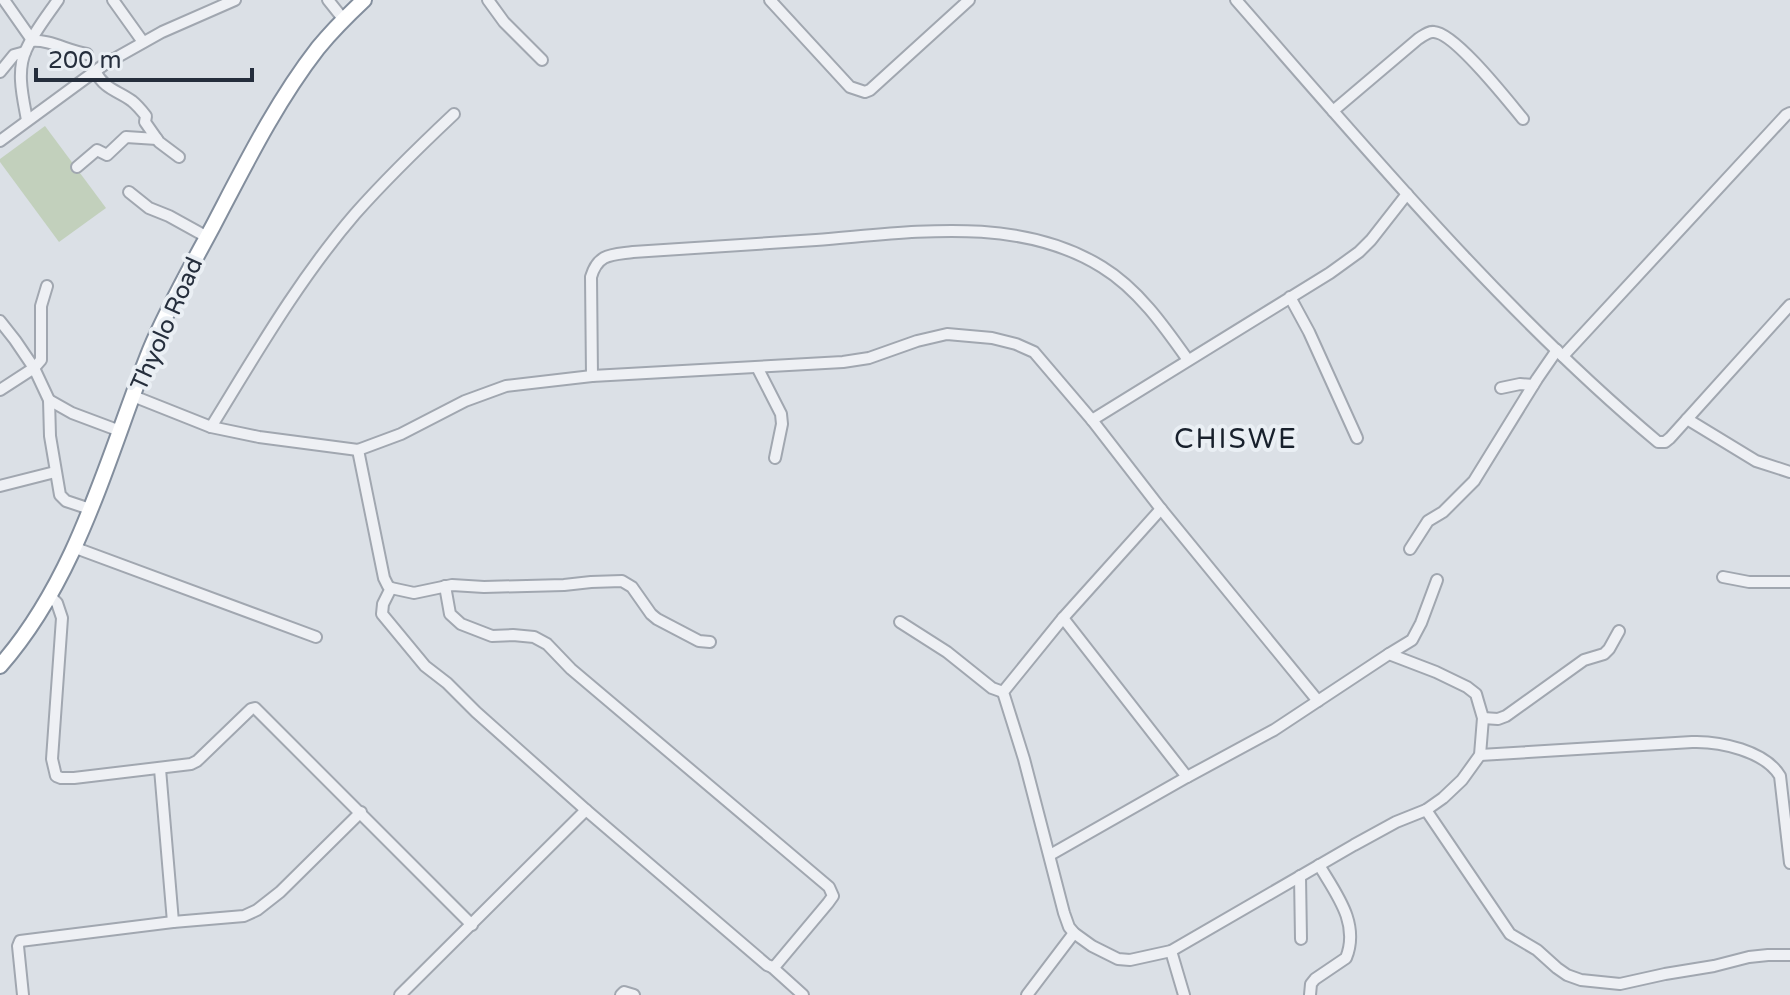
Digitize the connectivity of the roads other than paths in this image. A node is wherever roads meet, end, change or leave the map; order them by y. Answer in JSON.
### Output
{"nodes":[{"id":1,"x":4,"y":0,"type":"edge"},
{"id":2,"x":58,"y":0,"type":"edge"},
{"id":3,"x":113,"y":0,"type":"edge"},
{"id":4,"x":234,"y":0,"type":"edge"},
{"id":5,"x":328,"y":0,"type":"edge"},
{"id":6,"x":364,"y":0,"type":"edge"},
{"id":7,"x":488,"y":0,"type":"edge"},
{"id":8,"x":770,"y":0,"type":"edge"},
{"id":9,"x":969,"y":0,"type":"edge"},
{"id":10,"x":1236,"y":0,"type":"edge"},
{"id":11,"x":344,"y":20,"type":"junction"},
{"id":12,"x":31,"y":41,"type":"junction"},
{"id":13,"x":143,"y":42,"type":"junction"},
{"id":14,"x":25,"y":52,"type":"junction"},
{"id":15,"x":87,"y":54,"type":"dead end"},
{"id":16,"x":542,"y":60,"type":"dead end"},
{"id":17,"x":95,"y":71,"type":"junction"},
{"id":18,"x":0,"y":72,"type":"edge"},
{"id":19,"x":1333,"y":111,"type":"junction"},
{"id":20,"x":1790,"y":113,"type":"edge"},
{"id":21,"x":454,"y":114,"type":"dead end"},
{"id":22,"x":1523,"y":119,"type":"dead end"},
{"id":23,"x":27,"y":120,"type":"junction"},
{"id":24,"x":157,"y":139,"type":"junction"},
{"id":25,"x":0,"y":141,"type":"edge"},
{"id":26,"x":179,"y":157,"type":"dead end"},
{"id":27,"x":77,"y":167,"type":"dead end"},
{"id":28,"x":129,"y":192,"type":"dead end"},
{"id":29,"x":1407,"y":194,"type":"junction"},
{"id":30,"x":207,"y":237,"type":"junction"},
{"id":31,"x":47,"y":286,"type":"dead end"},
{"id":32,"x":1290,"y":297,"type":"junction"},
{"id":33,"x":1790,"y":305,"type":"edge"},
{"id":34,"x":0,"y":321,"type":"edge"},
{"id":35,"x":1560,"y":353,"type":"junction"},
{"id":36,"x":1188,"y":360,"type":"junction"},
{"id":37,"x":757,"y":367,"type":"junction"},
{"id":38,"x":34,"y":368,"type":"junction"},
{"id":39,"x":592,"y":376,"type":"junction"},
{"id":40,"x":1533,"y":385,"type":"junction"},
{"id":41,"x":1501,"y":388,"type":"dead end"},
{"id":42,"x":0,"y":390,"type":"edge"},
{"id":43,"x":133,"y":396,"type":"junction"},
{"id":44,"x":49,"y":400,"type":"junction"},
{"id":45,"x":1687,"y":419,"type":"junction"},
{"id":46,"x":1092,"y":420,"type":"junction"},
{"id":47,"x":211,"y":427,"type":"junction"},
{"id":48,"x":120,"y":431,"type":"junction"},
{"id":49,"x":1357,"y":438,"type":"dead end"},
{"id":50,"x":358,"y":450,"type":"junction"},
{"id":51,"x":775,"y":458,"type":"dead end"},
{"id":52,"x":55,"y":472,"type":"junction"},
{"id":53,"x":1790,"y":472,"type":"edge"},
{"id":54,"x":0,"y":486,"type":"edge"},
{"id":55,"x":90,"y":509,"type":"junction"},
{"id":56,"x":1161,"y":509,"type":"junction"},
{"id":57,"x":73,"y":547,"type":"junction"},
{"id":58,"x":1410,"y":549,"type":"dead end"},
{"id":59,"x":1723,"y":577,"type":"dead end"},
{"id":60,"x":1437,"y":580,"type":"dead end"},
{"id":61,"x":1790,"y":582,"type":"edge"},
{"id":62,"x":445,"y":586,"type":"junction"},
{"id":63,"x":391,"y":588,"type":"junction"},
{"id":64,"x":50,"y":596,"type":"junction"},
{"id":65,"x":1063,"y":618,"type":"junction"},
{"id":66,"x":900,"y":622,"type":"dead end"},
{"id":67,"x":1619,"y":631,"type":"dead end"},
{"id":68,"x":316,"y":637,"type":"dead end"},
{"id":69,"x":710,"y":642,"type":"dead end"},
{"id":70,"x":1389,"y":654,"type":"junction"},
{"id":71,"x":0,"y":666,"type":"edge"},
{"id":72,"x":1003,"y":692,"type":"junction"},
{"id":73,"x":1318,"y":701,"type":"junction"},
{"id":74,"x":1483,"y":718,"type":"junction"},
{"id":75,"x":1480,"y":755,"type":"junction"},
{"id":76,"x":160,"y":769,"type":"junction"},
{"id":77,"x":1187,"y":777,"type":"junction"},
{"id":78,"x":586,"y":810,"type":"junction"},
{"id":79,"x":1426,"y":810,"type":"junction"},
{"id":80,"x":361,"y":812,"type":"junction"},
{"id":81,"x":1050,"y":855,"type":"junction"},
{"id":82,"x":1790,"y":863,"type":"edge"},
{"id":83,"x":1319,"y":865,"type":"junction"},
{"id":84,"x":1300,"y":876,"type":"junction"},
{"id":85,"x":173,"y":922,"type":"junction"},
{"id":86,"x":472,"y":925,"type":"junction"},
{"id":87,"x":1074,"y":933,"type":"junction"},
{"id":88,"x":1301,"y":939,"type":"dead end"},
{"id":89,"x":1171,"y":951,"type":"junction"},
{"id":90,"x":1790,"y":955,"type":"edge"},
{"id":91,"x":772,"y":967,"type":"junction"},
{"id":92,"x":23,"y":995,"type":"edge"},
{"id":93,"x":400,"y":995,"type":"edge"},
{"id":94,"x":621,"y":995,"type":"edge"},
{"id":95,"x":634,"y":995,"type":"edge"},
{"id":96,"x":803,"y":995,"type":"edge"},
{"id":97,"x":1027,"y":995,"type":"edge"},
{"id":98,"x":1184,"y":995,"type":"edge"},
{"id":99,"x":1310,"y":995,"type":"edge"}],
"edges":[{"from":1,"to":12,"type":"street"},
{"from":2,"to":12,"type":"street"},
{"from":3,"to":13,"type":"street"},
{"from":4,"to":13,"type":"street"},
{"from":5,"to":11,"type":"street"},
{"from":6,"to":11,"type":"highway","name":"Thyolo Road"},
{"from":7,"to":16,"type":"street"},
{"from":8,"to":9,"type":"street"},
{"from":10,"to":19,"type":"street"},
{"from":11,"to":30,"type":"highway","name":"Thyolo Road"},
{"from":12,"to":14,"type":"street"},
{"from":12,"to":15,"type":"street"},
{"from":13,"to":17,"type":"street"},
{"from":14,"to":18,"type":"street"},
{"from":14,"to":23,"type":"street"},
{"from":17,"to":23,"type":"street"},
{"from":17,"to":24,"type":"street"},
{"from":19,"to":22,"type":"street"},
{"from":19,"to":29,"type":"street"},
{"from":20,"to":35,"type":"street"},
{"from":21,"to":47,"type":"street"},
{"from":23,"to":25,"type":"street"},
{"from":24,"to":26,"type":"street"},
{"from":24,"to":27,"type":"street"},
{"from":28,"to":30,"type":"street"},
{"from":29,"to":32,"type":"street"},
{"from":29,"to":35,"type":"street"},
{"from":30,"to":43,"type":"highway","name":"Thyolo Road"},
{"from":31,"to":38,"type":"street"},
{"from":32,"to":36,"type":"street"},
{"from":32,"to":49,"type":"street"},
{"from":33,"to":45,"type":"street"},
{"from":34,"to":38,"type":"street"},
{"from":35,"to":40,"type":"street"},
{"from":35,"to":45,"type":"street"},
{"from":36,"to":39,"type":"street"},
{"from":36,"to":46,"type":"street"},
{"from":37,"to":39,"type":"street"},
{"from":37,"to":46,"type":"street"},
{"from":37,"to":51,"type":"street"},
{"from":38,"to":42,"type":"street"},
{"from":38,"to":44,"type":"street"},
{"from":39,"to":50,"type":"street"},
{"from":40,"to":41,"type":"street"},
{"from":40,"to":58,"type":"street"},
{"from":43,"to":47,"type":"street"},
{"from":43,"to":48,"type":"highway","name":"Thyolo Road"},
{"from":44,"to":48,"type":"street"},
{"from":44,"to":52,"type":"street"},
{"from":45,"to":53,"type":"street"},
{"from":46,"to":56,"type":"street"},
{"from":47,"to":50,"type":"street"},
{"from":48,"to":55,"type":"highway","name":"Thyolo Road"},
{"from":50,"to":63,"type":"street"},
{"from":52,"to":54,"type":"street"},
{"from":52,"to":55,"type":"street"},
{"from":55,"to":57,"type":"highway","name":"Thyolo Road"},
{"from":56,"to":65,"type":"street"},
{"from":56,"to":73,"type":"street"},
{"from":57,"to":64,"type":"highway","name":"Thyolo Road"},
{"from":57,"to":68,"type":"street"},
{"from":59,"to":61,"type":"street"},
{"from":60,"to":70,"type":"street"},
{"from":62,"to":63,"type":"street"},
{"from":62,"to":69,"type":"street"},
{"from":62,"to":91,"type":"street"},
{"from":63,"to":78,"type":"street"},
{"from":64,"to":71,"type":"highway","name":"Thyolo Road"},
{"from":64,"to":76,"type":"street"},
{"from":65,"to":72,"type":"street"},
{"from":65,"to":77,"type":"street"},
{"from":66,"to":72,"type":"street"},
{"from":67,"to":74,"type":"street"},
{"from":70,"to":73,"type":"street"},
{"from":70,"to":74,"type":"street"},
{"from":72,"to":81,"type":"street"},
{"from":73,"to":77,"type":"street"},
{"from":74,"to":75,"type":"street"},
{"from":75,"to":79,"type":"street"},
{"from":75,"to":82,"type":"street"},
{"from":76,"to":80,"type":"street"},
{"from":76,"to":85,"type":"street"},
{"from":77,"to":81,"type":"street"},
{"from":78,"to":86,"type":"street"},
{"from":78,"to":91,"type":"street"},
{"from":79,"to":83,"type":"street"},
{"from":79,"to":90,"type":"street"},
{"from":80,"to":85,"type":"street"},
{"from":80,"to":86,"type":"street"},
{"from":81,"to":87,"type":"street"},
{"from":83,"to":84,"type":"street"},
{"from":83,"to":99,"type":"street"},
{"from":84,"to":88,"type":"street"},
{"from":84,"to":89,"type":"street"},
{"from":85,"to":92,"type":"street"},
{"from":86,"to":93,"type":"street"},
{"from":87,"to":89,"type":"street"},
{"from":87,"to":97,"type":"street"},
{"from":89,"to":98,"type":"street"},
{"from":91,"to":96,"type":"street"},
{"from":94,"to":95,"type":"street"}]}
